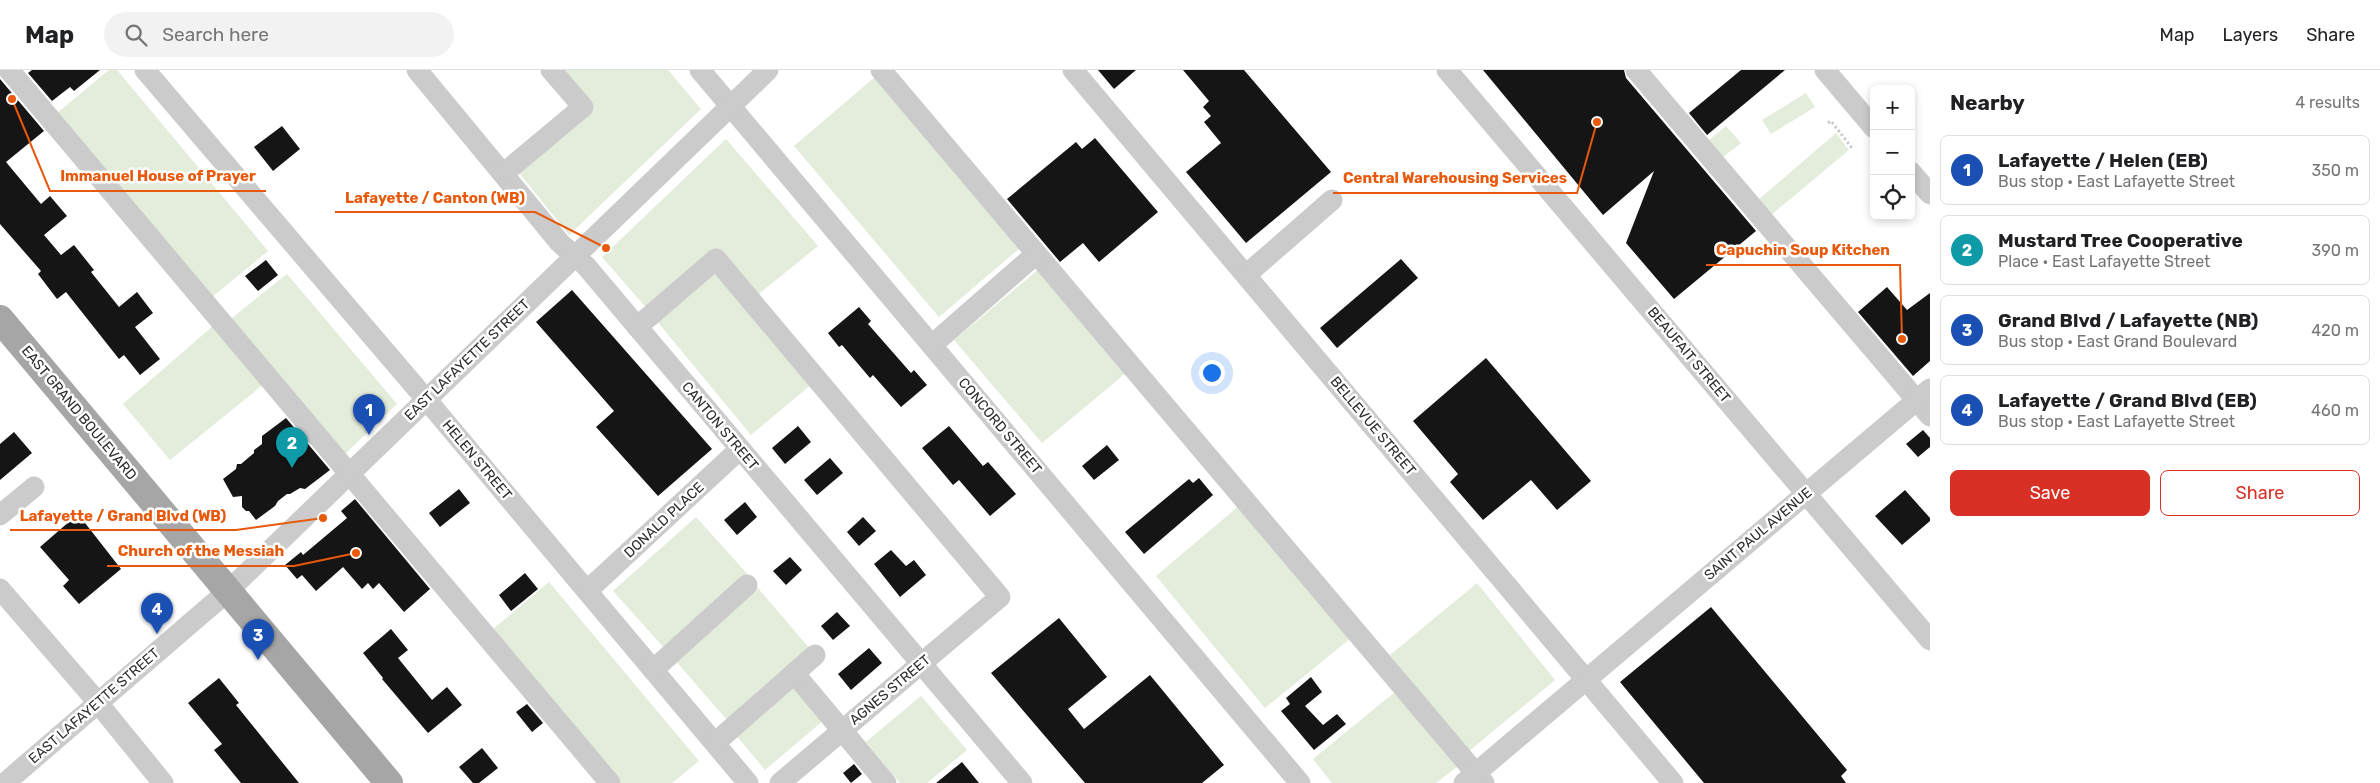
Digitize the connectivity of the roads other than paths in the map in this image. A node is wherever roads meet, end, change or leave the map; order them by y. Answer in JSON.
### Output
{"nodes":[{"id":1,"x":9,"y":70,"type":"edge"},
{"id":2,"x":145,"y":70,"type":"edge"},
{"id":3,"x":417,"y":70,"type":"edge"},
{"id":4,"x":551,"y":70,"type":"edge"},
{"id":5,"x":700,"y":70,"type":"edge"},
{"id":6,"x":768,"y":70,"type":"edge"},
{"id":7,"x":881,"y":70,"type":"edge"},
{"id":8,"x":1073,"y":70,"type":"edge"},
{"id":9,"x":1447,"y":70,"type":"edge"},
{"id":10,"x":1636,"y":70,"type":"edge"},
{"id":11,"x":1825,"y":70,"type":"edge"},
{"id":12,"x":731,"y":106,"type":"junction"},
{"id":13,"x":1870,"y":123,"type":"edge"},
{"id":14,"x":503,"y":174,"type":"junction"},
{"id":15,"x":1914,"y":175,"type":"edge"},
{"id":16,"x":1930,"y":194,"type":"edge"},
{"id":17,"x":1332,"y":200,"type":"dead end"},
{"id":18,"x":1036,"y":254,"type":"junction"},
{"id":19,"x":574,"y":256,"type":"junction"},
{"id":20,"x":1246,"y":275,"type":"junction"},
{"id":21,"x":0,"y":319,"type":"edge"},
{"id":22,"x":637,"y":327,"type":"junction"},
{"id":23,"x":932,"y":345,"type":"junction"},
{"id":24,"x":426,"y":400,"type":"junction"},
{"id":25,"x":1926,"y":402,"type":"edge"},
{"id":26,"x":740,"y":449,"type":"junction"},
{"id":27,"x":349,"y":474,"type":"junction"},
{"id":28,"x":34,"y":487,"type":"dead end"},
{"id":29,"x":1806,"y":493,"type":"junction"},
{"id":30,"x":0,"y":515,"type":"edge"},
{"id":31,"x":747,"y":585,"type":"dead end"},
{"id":32,"x":0,"y":589,"type":"edge"},
{"id":33,"x":228,"y":590,"type":"junction"},
{"id":34,"x":587,"y":591,"type":"junction"},
{"id":35,"x":1930,"y":640,"type":"edge"},
{"id":36,"x":815,"y":655,"type":"dead end"},
{"id":37,"x":921,"y":664,"type":"junction"},
{"id":38,"x":654,"y":670,"type":"junction"},
{"id":39,"x":794,"y":673,"type":"junction"},
{"id":40,"x":1587,"y":679,"type":"junction"},
{"id":41,"x":98,"y":704,"type":"junction"},
{"id":42,"x":842,"y":731,"type":"junction"},
{"id":43,"x":715,"y":743,"type":"junction"},
{"id":44,"x":1474,"y":780,"type":"edge"},
{"id":45,"x":5,"y":783,"type":"edge"},
{"id":46,"x":163,"y":783,"type":"edge"},
{"id":47,"x":390,"y":783,"type":"edge"},
{"id":48,"x":610,"y":783,"type":"edge"},
{"id":49,"x":748,"y":783,"type":"edge"},
{"id":50,"x":780,"y":783,"type":"edge"},
{"id":51,"x":886,"y":783,"type":"edge"},
{"id":52,"x":1022,"y":783,"type":"edge"},
{"id":53,"x":1300,"y":783,"type":"edge"},
{"id":54,"x":1673,"y":783,"type":"edge"}],
"edges":[{"from":1,"to":27,"type":"street"},
{"from":2,"to":24,"type":"street","name":"HELEN STREET"},
{"from":3,"to":14,"type":"street","name":"CANTON STREET"},
{"from":4,"to":14,"type":"street"},
{"from":5,"to":12,"type":"street","name":"CONCORD STREET"},
{"from":6,"to":12,"type":"street","name":"EAST LAFAYETTE STREET"},
{"from":7,"to":18,"type":"street"},
{"from":8,"to":20,"type":"street","name":"BELLEVUE STREET"},
{"from":9,"to":29,"type":"street","name":"BEAUFAIT STREET"},
{"from":10,"to":25,"type":"street"},
{"from":11,"to":13,"type":"street"},
{"from":12,"to":19,"type":"street","name":"EAST LAFAYETTE STREET"},
{"from":12,"to":23,"type":"street","name":"CONCORD STREET"},
{"from":14,"to":19,"type":"street","name":"CANTON STREET"},
{"from":15,"to":16,"type":"street"},
{"from":17,"to":20,"type":"street"},
{"from":18,"to":23,"type":"street"},
{"from":18,"to":44,"type":"street"},
{"from":19,"to":22,"type":"street","name":"CANTON STREET"},
{"from":19,"to":24,"type":"street","name":"EAST LAFAYETTE STREET"},
{"from":20,"to":40,"type":"street","name":"BELLEVUE STREET"},
{"from":21,"to":33,"type":"main road","name":"EAST GRAND BOULEVARD"},
{"from":22,"to":26,"type":"street","name":"CANTON STREET"},
{"from":22,"to":37,"type":"street","name":"AGNES STREET"},
{"from":23,"to":53,"type":"street","name":"CONCORD STREET"},
{"from":24,"to":27,"type":"street","name":"EAST LAFAYETTE STREET"},
{"from":24,"to":34,"type":"street","name":"HELEN STREET"},
{"from":25,"to":29,"type":"street","name":"SAINT PAUL AVENUE"},
{"from":26,"to":34,"type":"street","name":"DONALD PLACE"},
{"from":26,"to":37,"type":"street","name":"CANTON STREET"},
{"from":27,"to":33,"type":"street","name":"EAST LAFAYETTE STREET"},
{"from":27,"to":48,"type":"street"},
{"from":28,"to":30,"type":"street"},
{"from":29,"to":35,"type":"street","name":"BEAUFAIT STREET"},
{"from":29,"to":40,"type":"street","name":"SAINT PAUL AVENUE"},
{"from":31,"to":38,"type":"street"},
{"from":32,"to":41,"type":"street"},
{"from":33,"to":41,"type":"street","name":"EAST LAFAYETTE STREET"},
{"from":33,"to":47,"type":"main road","name":"EAST GRAND BOULEVARD"},
{"from":34,"to":38,"type":"street","name":"HELEN STREET"},
{"from":36,"to":39,"type":"street"},
{"from":37,"to":42,"type":"street","name":"AGNES STREET"},
{"from":37,"to":52,"type":"street","name":"CANTON STREET"},
{"from":38,"to":43,"type":"street","name":"HELEN STREET"},
{"from":39,"to":42,"type":"street"},
{"from":39,"to":43,"type":"street"},
{"from":40,"to":44,"type":"street","name":"SAINT PAUL AVENUE"},
{"from":40,"to":54,"type":"street","name":"BELLEVUE STREET"},
{"from":41,"to":45,"type":"street","name":"EAST LAFAYETTE STREET"},
{"from":41,"to":46,"type":"street"},
{"from":42,"to":50,"type":"street","name":"AGNES STREET"},
{"from":42,"to":51,"type":"street"},
{"from":43,"to":49,"type":"street","name":"HELEN STREET"}]}
